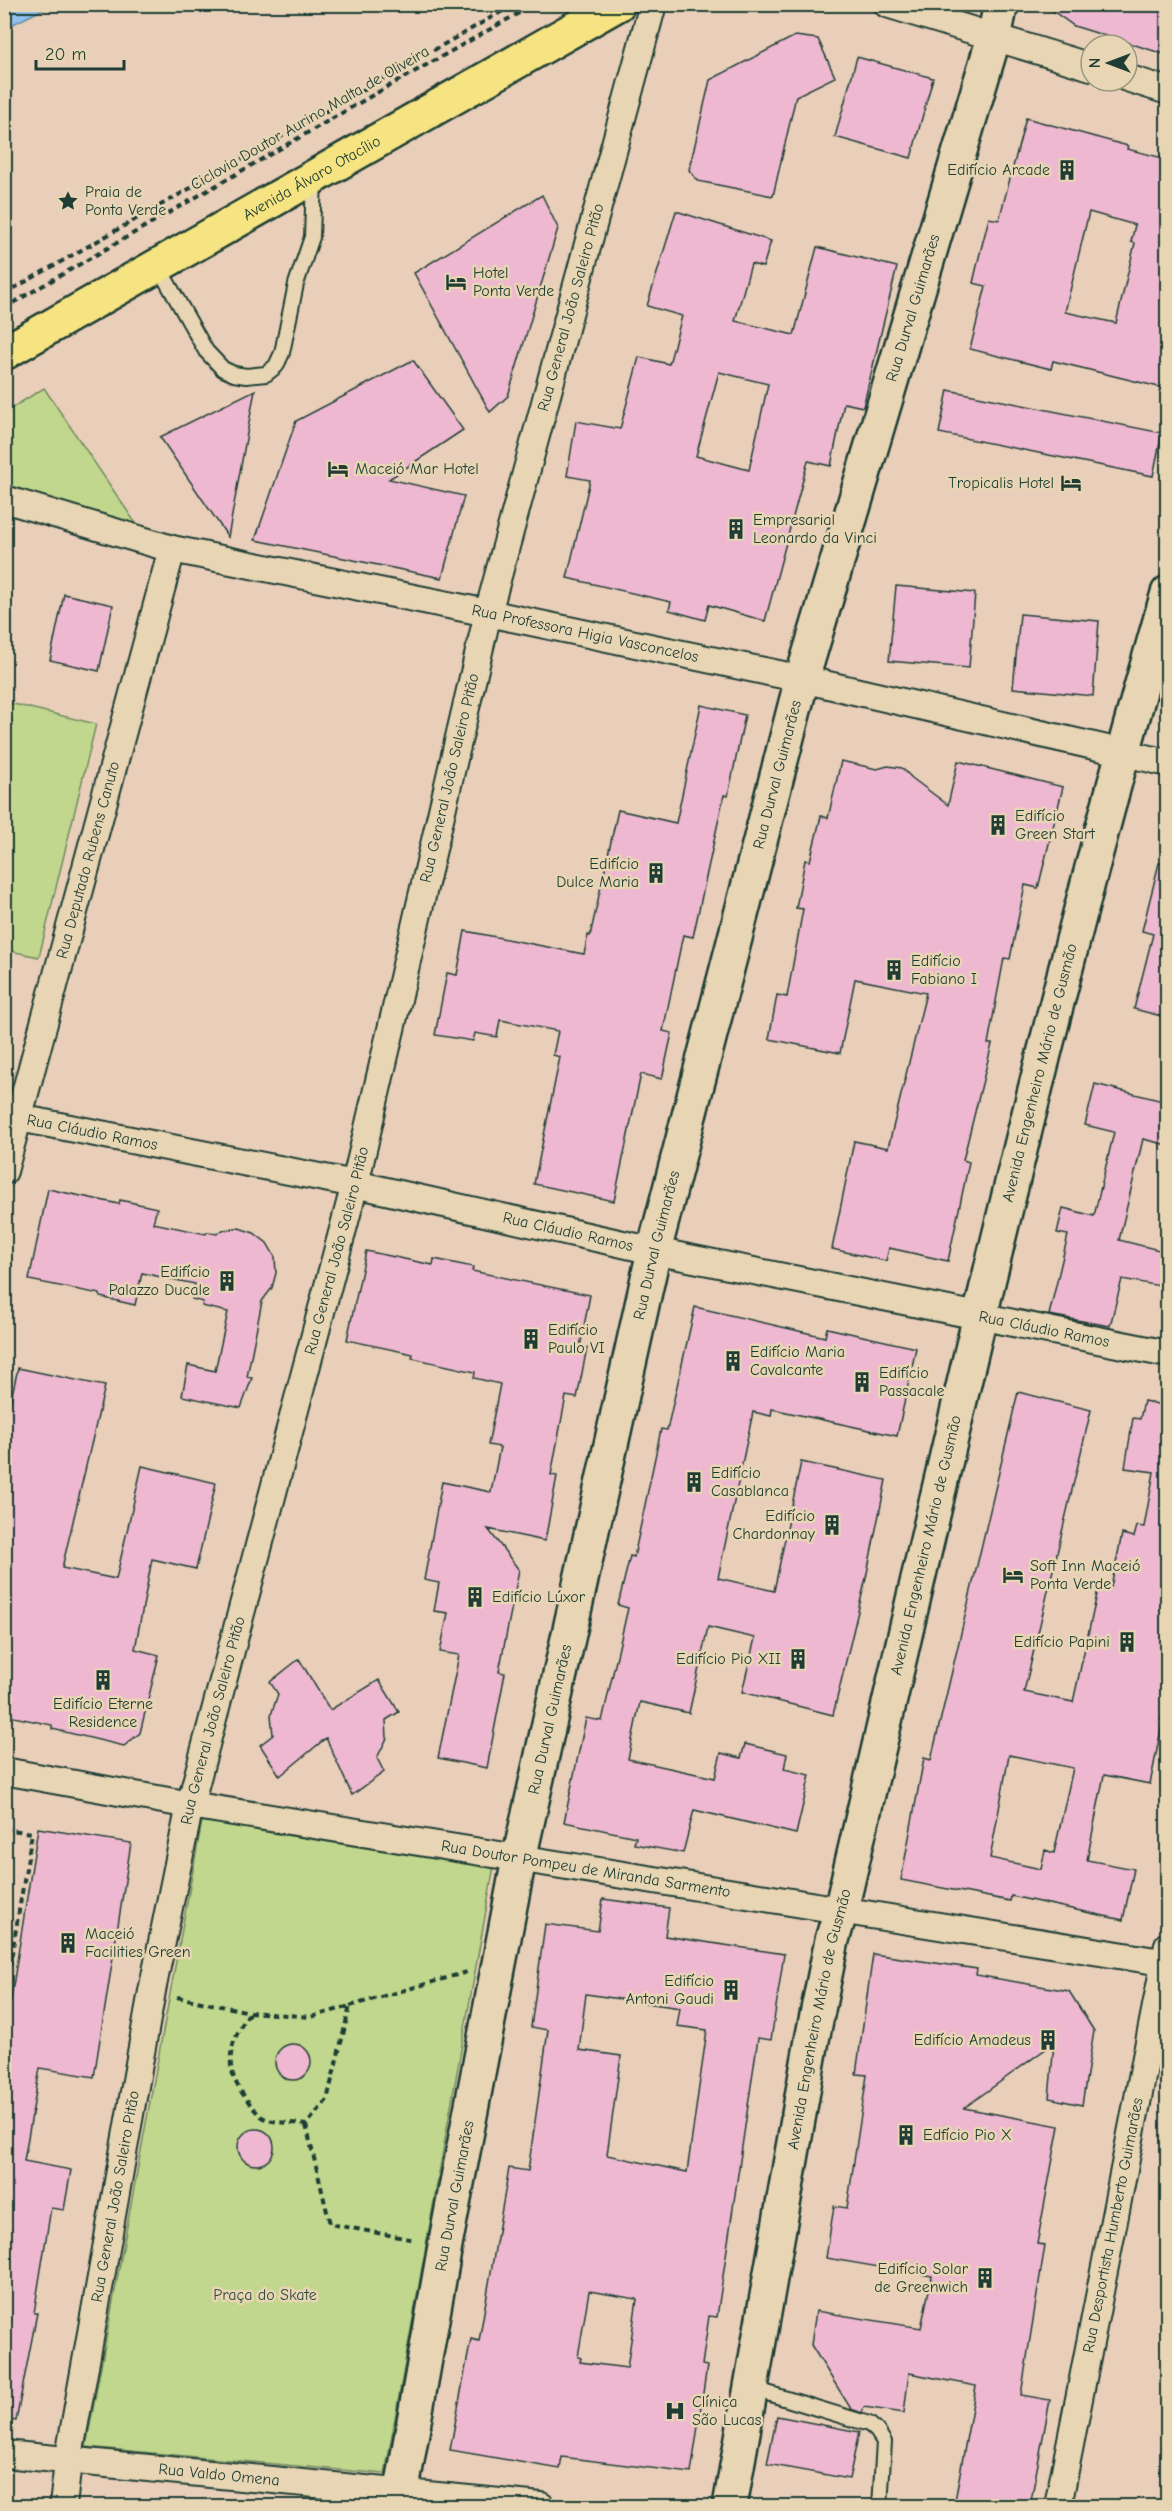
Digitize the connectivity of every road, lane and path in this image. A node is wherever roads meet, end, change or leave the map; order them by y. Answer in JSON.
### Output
{"nodes":[{"id":1,"x":515,"y":4,"type":"edge"},
{"id":2,"x":536,"y":4,"type":"edge"},
{"id":3,"x":618,"y":4,"type":"edge"},
{"id":4,"x":653,"y":4,"type":"edge"},
{"id":5,"x":887,"y":4,"type":"edge"},
{"id":6,"x":1001,"y":4,"type":"edge"},
{"id":7,"x":994,"y":37,"type":"junction"},
{"id":8,"x":1079,"y":63,"type":"edge"},
{"id":9,"x":1139,"y":82,"type":"edge"},
{"id":10,"x":1167,"y":91,"type":"edge"},
{"id":11,"x":314,"y":177,"type":"junction"},
{"id":12,"x":158,"y":266,"type":"junction"},
{"id":13,"x":4,"y":294,"type":"edge"},
{"id":14,"x":4,"y":308,"type":"edge"},
{"id":15,"x":4,"y":353,"type":"edge"},
{"id":16,"x":4,"y":499,"type":"edge"},
{"id":17,"x":172,"y":549,"type":"junction"},
{"id":18,"x":1167,"y":592,"type":"edge"},
{"id":19,"x":488,"y":613,"type":"junction"},
{"id":20,"x":802,"y":679,"type":"junction"},
{"id":21,"x":1121,"y":754,"type":"junction"},
{"id":22,"x":1167,"y":763,"type":"edge"},
{"id":23,"x":11,"y":1116,"type":"edge"},
{"id":24,"x":4,"y":1171,"type":"edge"},
{"id":25,"x":355,"y":1184,"type":"junction"},
{"id":26,"x":654,"y":1251,"type":"junction"},
{"id":27,"x":979,"y":1316,"type":"junction"},
{"id":28,"x":1167,"y":1354,"type":"edge"},
{"id":29,"x":4,"y":1771,"type":"edge"},
{"id":30,"x":190,"y":1805,"type":"junction"},
{"id":31,"x":4,"y":1829,"type":"edge"},
{"id":32,"x":519,"y":1859,"type":"junction"},
{"id":33,"x":841,"y":1910,"type":"junction"},
{"id":34,"x":1166,"y":1957,"type":"edge"},
{"id":35,"x":499,"y":1962,"type":"junction"},
{"id":36,"x":152,"y":1991,"type":"junction"},
{"id":37,"x":4,"y":2001,"type":"edge"},
{"id":38,"x":350,"y":2006,"type":"junction"},
{"id":39,"x":250,"y":2012,"type":"junction"},
{"id":40,"x":306,"y":2125,"type":"junction"},
{"id":41,"x":445,"y":2246,"type":"junction"},
{"id":42,"x":749,"y":2387,"type":"junction"},
{"id":43,"x":4,"y":2454,"type":"edge"},
{"id":44,"x":68,"y":2462,"type":"junction"},
{"id":45,"x":399,"y":2500,"type":"edge"},
{"id":46,"x":63,"y":2506,"type":"edge"},
{"id":47,"x":541,"y":2506,"type":"edge"},
{"id":48,"x":730,"y":2506,"type":"edge"},
{"id":49,"x":880,"y":2506,"type":"edge"},
{"id":50,"x":1058,"y":2506,"type":"edge"}],
"edges":[{"from":1,"to":13,"type":"path"},
{"from":2,"to":14,"type":"path","name":"Ciclovia Doutor Aurino Malta de Oliveira"},
{"from":3,"to":11,"type":"main road","name":"Avenida Álvaro Otacílio"},
{"from":4,"to":19,"type":"street","name":"Rua General João Saleiro Pitão"},
{"from":5,"to":7,"type":"street"},
{"from":6,"to":7,"type":"street","name":"Rua Durval Guimarães"},
{"from":7,"to":8,"type":"street"},
{"from":7,"to":20,"type":"street","name":"Rua Durval Guimarães"},
{"from":9,"to":10,"type":"street"},
{"from":11,"to":12,"type":"main road","name":"Avenida Álvaro Otacílio"},
{"from":11,"to":12,"type":"lane"},
{"from":12,"to":15,"type":"main road","name":"Avenida Álvaro Otacílio"},
{"from":16,"to":17,"type":"street","name":"Rua Professora Higia Vasconcelos"},
{"from":17,"to":19,"type":"street","name":"Rua Professora Higia Vasconcelos"},
{"from":17,"to":23,"type":"street","name":"Rua Deputado Rubens Canuto"},
{"from":18,"to":21,"type":"street","name":"Avenida Engenheiro Mário de Gusmão"},
{"from":19,"to":20,"type":"street","name":"Rua Professora Higia Vasconcelos"},
{"from":19,"to":25,"type":"street","name":"Rua General João Saleiro Pitão"},
{"from":20,"to":21,"type":"street","name":"Rua Professora Higia Vasconcelos"},
{"from":20,"to":26,"type":"street","name":"Rua Durval Guimarães"},
{"from":21,"to":22,"type":"street","name":"Rua Professora Higia Vasconcelos"},
{"from":21,"to":27,"type":"street","name":"Avenida Engenheiro Mário de Gusmão"},
{"from":23,"to":24,"type":"street","name":"Rua Deputado Rubens Canuto"},
{"from":23,"to":25,"type":"street","name":"Rua Cláudio Ramos"},
{"from":25,"to":26,"type":"street","name":"Rua Cláudio Ramos"},
{"from":25,"to":30,"type":"street","name":"Rua General João Saleiro Pitão"},
{"from":26,"to":27,"type":"street","name":"Rua Cláudio Ramos"},
{"from":26,"to":32,"type":"street","name":"Rua Durval Guimarães"},
{"from":27,"to":28,"type":"street","name":"Rua Cláudio Ramos"},
{"from":27,"to":33,"type":"street","name":"Avenida Engenheiro Mário de Gusmão"},
{"from":29,"to":30,"type":"street","name":"Rua Doutor Pompeu de Miranda Sarmento"},
{"from":30,"to":32,"type":"street","name":"Rua Doutor Pompeu de Miranda Sarmento"},
{"from":30,"to":36,"type":"street","name":"Rua General João Saleiro Pitão"},
{"from":31,"to":37,"type":"path"},
{"from":32,"to":33,"type":"street","name":"Rua Doutor Pompeu de Miranda Sarmento"},
{"from":32,"to":35,"type":"street","name":"Rua Durval Guimarães"},
{"from":33,"to":34,"type":"street","name":"Rua Doutor Pompeu de Miranda Sarmento"},
{"from":33,"to":42,"type":"street","name":"Avenida Engenheiro Mário de Gusmão"},
{"from":34,"to":50,"type":"street","name":"Rua Desportista Humberto Guimarães"},
{"from":35,"to":38,"type":"path"},
{"from":35,"to":41,"type":"street","name":"Rua Durval Guimarães"},
{"from":36,"to":39,"type":"path"},
{"from":36,"to":44,"type":"street","name":"Rua General João Saleiro Pitão"},
{"from":38,"to":39,"type":"path"},
{"from":38,"to":40,"type":"path"},
{"from":39,"to":40,"type":"path"},
{"from":40,"to":41,"type":"path"},
{"from":41,"to":45,"type":"street","name":"Rua Durval Guimarães"},
{"from":42,"to":48,"type":"street","name":"Avenida Engenheiro Mário de Gusmão"},
{"from":42,"to":49,"type":"lane"},
{"from":43,"to":44,"type":"street","name":"Rua Valdo Omena"},
{"from":44,"to":45,"type":"street","name":"Rua Valdo Omena"},
{"from":44,"to":46,"type":"street","name":"Rua General João Saleiro Pitão"},
{"from":45,"to":47,"type":"street","name":"Rua Valdo Omena"}]}
